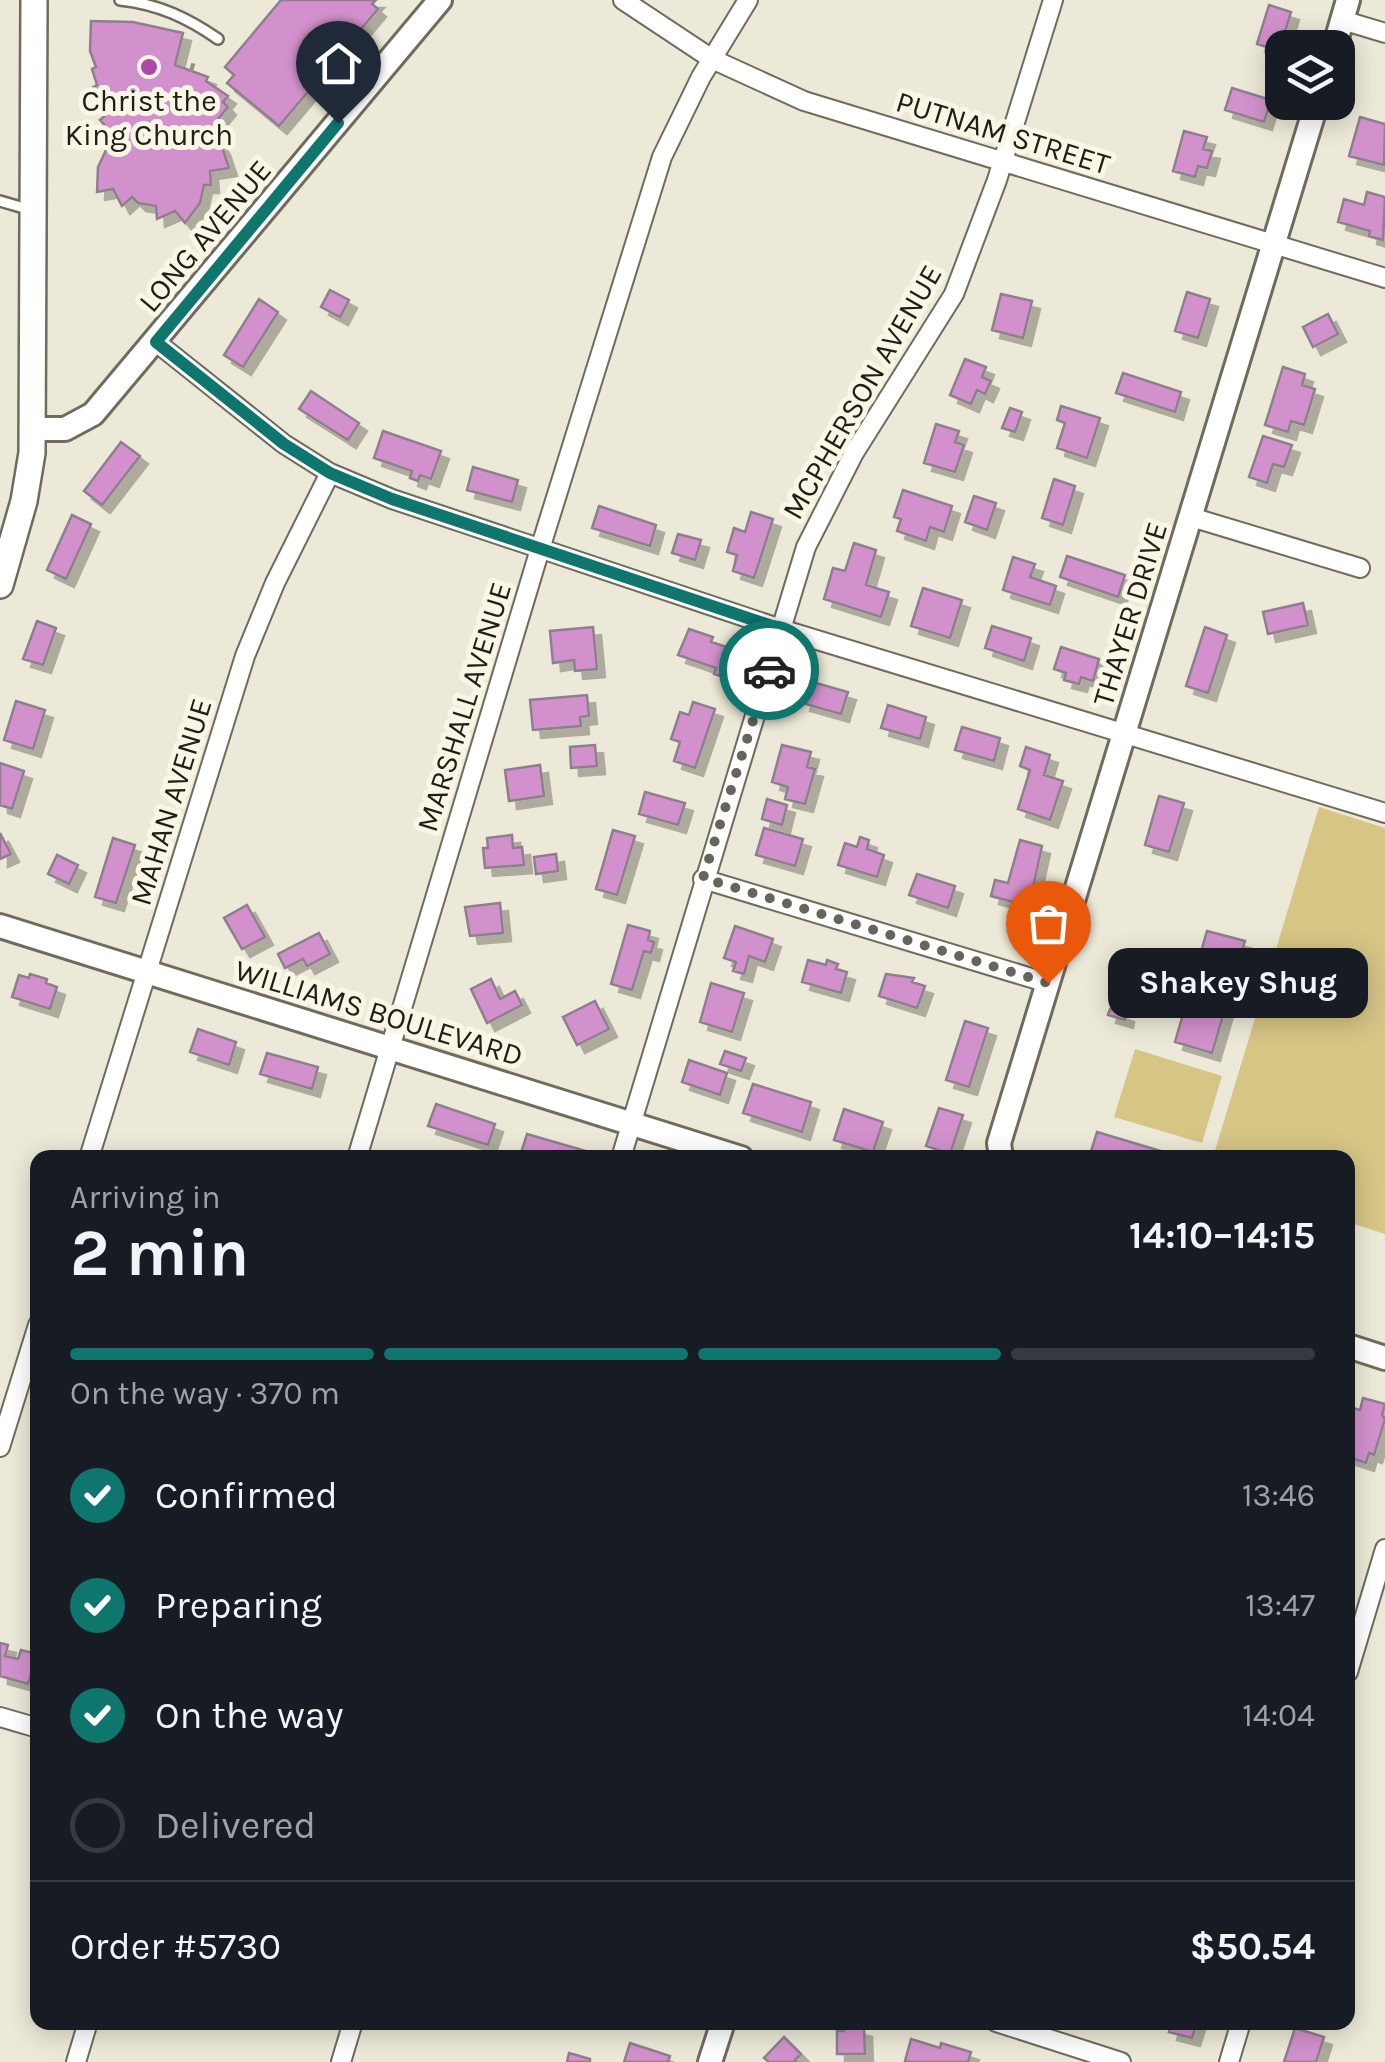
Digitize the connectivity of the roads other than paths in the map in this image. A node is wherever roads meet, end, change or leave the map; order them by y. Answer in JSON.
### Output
{"nodes":[{"id":1,"x":34,"y":0,"type":"edge"},
{"id":2,"x":120,"y":0,"type":"edge"},
{"id":3,"x":440,"y":0,"type":"edge"},
{"id":4,"x":623,"y":0,"type":"edge"},
{"id":5,"x":748,"y":0,"type":"edge"},
{"id":6,"x":1052,"y":0,"type":"edge"},
{"id":7,"x":1345,"y":10,"type":"edge"},
{"id":8,"x":1385,"y":33,"type":"edge"},
{"id":9,"x":218,"y":39,"type":"dead end"},
{"id":10,"x":712,"y":59,"type":"junction"},
{"id":11,"x":1311,"y":120,"type":"edge"},
{"id":12,"x":1003,"y":161,"type":"junction"},
{"id":13,"x":0,"y":201,"type":"edge"},
{"id":14,"x":34,"y":212,"type":"junction"},
{"id":15,"x":1273,"y":244,"type":"junction"},
{"id":16,"x":1385,"y":278,"type":"edge"},
{"id":17,"x":156,"y":342,"type":"junction"},
{"id":18,"x":34,"y":429,"type":"junction"},
{"id":19,"x":330,"y":473,"type":"junction"},
{"id":20,"x":1191,"y":516,"type":"junction"},
{"id":21,"x":540,"y":549,"type":"junction"},
{"id":22,"x":1360,"y":568,"type":"dead end"},
{"id":23,"x":0,"y":585,"type":"edge"},
{"id":24,"x":781,"y":629,"type":"junction"},
{"id":25,"x":1125,"y":732,"type":"junction"},
{"id":26,"x":1385,"y":813,"type":"edge"},
{"id":27,"x":703,"y":878,"type":"junction"},
{"id":28,"x":0,"y":926,"type":"edge"},
{"id":29,"x":146,"y":973,"type":"junction"},
{"id":30,"x":1048,"y":983,"type":"junction"},
{"id":31,"x":391,"y":1048,"type":"junction"},
{"id":32,"x":631,"y":1123,"type":"junction"},
{"id":33,"x":91,"y":1150,"type":"edge"},
{"id":34,"x":359,"y":1150,"type":"edge"},
{"id":35,"x":623,"y":1150,"type":"edge"},
{"id":36,"x":716,"y":1150,"type":"edge"},
{"id":37,"x":997,"y":1150,"type":"edge"},
{"id":38,"x":1355,"y":1348,"type":"edge"},
{"id":39,"x":30,"y":1351,"type":"edge"},
{"id":40,"x":1385,"y":1358,"type":"edge"},
{"id":41,"x":0,"y":1447,"type":"edge"},
{"id":42,"x":1385,"y":1549,"type":"edge"},
{"id":43,"x":1355,"y":1649,"type":"edge"},
{"id":44,"x":0,"y":1716,"type":"edge"},
{"id":45,"x":30,"y":1725,"type":"edge"},
{"id":46,"x":86,"y":2030,"type":"edge"},
{"id":47,"x":351,"y":2030,"type":"edge"},
{"id":48,"x":720,"y":2030,"type":"edge"},
{"id":49,"x":1021,"y":2030,"type":"edge"},
{"id":50,"x":1239,"y":2030,"type":"edge"},
{"id":51,"x":76,"y":2062,"type":"edge"},
{"id":52,"x":341,"y":2062,"type":"edge"},
{"id":53,"x":710,"y":2062,"type":"edge"},
{"id":54,"x":1121,"y":2062,"type":"edge"},
{"id":55,"x":1229,"y":2062,"type":"edge"}],
"edges":[{"from":1,"to":14,"type":"main road"},
{"from":2,"to":9,"type":"lane"},
{"from":3,"to":17,"type":"street","name":"LONG AVENUE"},
{"from":4,"to":10,"type":"street","name":"PUTNAM STREET"},
{"from":5,"to":10,"type":"street","name":"MARSHALL AVENUE"},
{"from":6,"to":12,"type":"street","name":"MCPHERSON AVENUE"},
{"from":7,"to":8,"type":"street"},
{"from":10,"to":12,"type":"street","name":"PUTNAM STREET"},
{"from":10,"to":21,"type":"street","name":"MARSHALL AVENUE"},
{"from":11,"to":15,"type":"street","name":"THAYER DRIVE"},
{"from":12,"to":15,"type":"street","name":"PUTNAM STREET"},
{"from":12,"to":24,"type":"street","name":"MCPHERSON AVENUE"},
{"from":13,"to":14,"type":"lane"},
{"from":14,"to":18,"type":"main road"},
{"from":15,"to":16,"type":"street","name":"PUTNAM STREET"},
{"from":15,"to":20,"type":"street","name":"THAYER DRIVE"},
{"from":17,"to":18,"type":"street","name":"LONG AVENUE"},
{"from":17,"to":19,"type":"street"},
{"from":18,"to":23,"type":"main road"},
{"from":19,"to":21,"type":"street"},
{"from":19,"to":29,"type":"street","name":"MAHAN AVENUE"},
{"from":20,"to":22,"type":"street"},
{"from":20,"to":25,"type":"street","name":"THAYER DRIVE"},
{"from":21,"to":24,"type":"street"},
{"from":21,"to":31,"type":"street","name":"MARSHALL AVENUE"},
{"from":24,"to":25,"type":"street"},
{"from":24,"to":27,"type":"street","name":"MCPHERSON AVENUE"},
{"from":25,"to":26,"type":"street"},
{"from":25,"to":30,"type":"street","name":"THAYER DRIVE"},
{"from":27,"to":30,"type":"street"},
{"from":27,"to":32,"type":"street","name":"MCPHERSON AVENUE"},
{"from":28,"to":29,"type":"street","name":"WILLIAMS BOULEVARD"},
{"from":29,"to":31,"type":"street","name":"WILLIAMS BOULEVARD"},
{"from":29,"to":33,"type":"street","name":"MAHAN AVENUE"},
{"from":30,"to":37,"type":"street","name":"THAYER DRIVE"},
{"from":31,"to":32,"type":"street","name":"WILLIAMS BOULEVARD"},
{"from":31,"to":34,"type":"street","name":"MARSHALL AVENUE"},
{"from":32,"to":35,"type":"street","name":"MCPHERSON AVENUE"},
{"from":32,"to":36,"type":"street","name":"WILLIAMS BOULEVARD"},
{"from":38,"to":40,"type":"street"},
{"from":39,"to":41,"type":"street"},
{"from":42,"to":43,"type":"street"},
{"from":44,"to":45,"type":"street"},
{"from":46,"to":51,"type":"street"},
{"from":47,"to":52,"type":"street"},
{"from":48,"to":53,"type":"street"},
{"from":49,"to":54,"type":"street"},
{"from":50,"to":55,"type":"street"}]}
